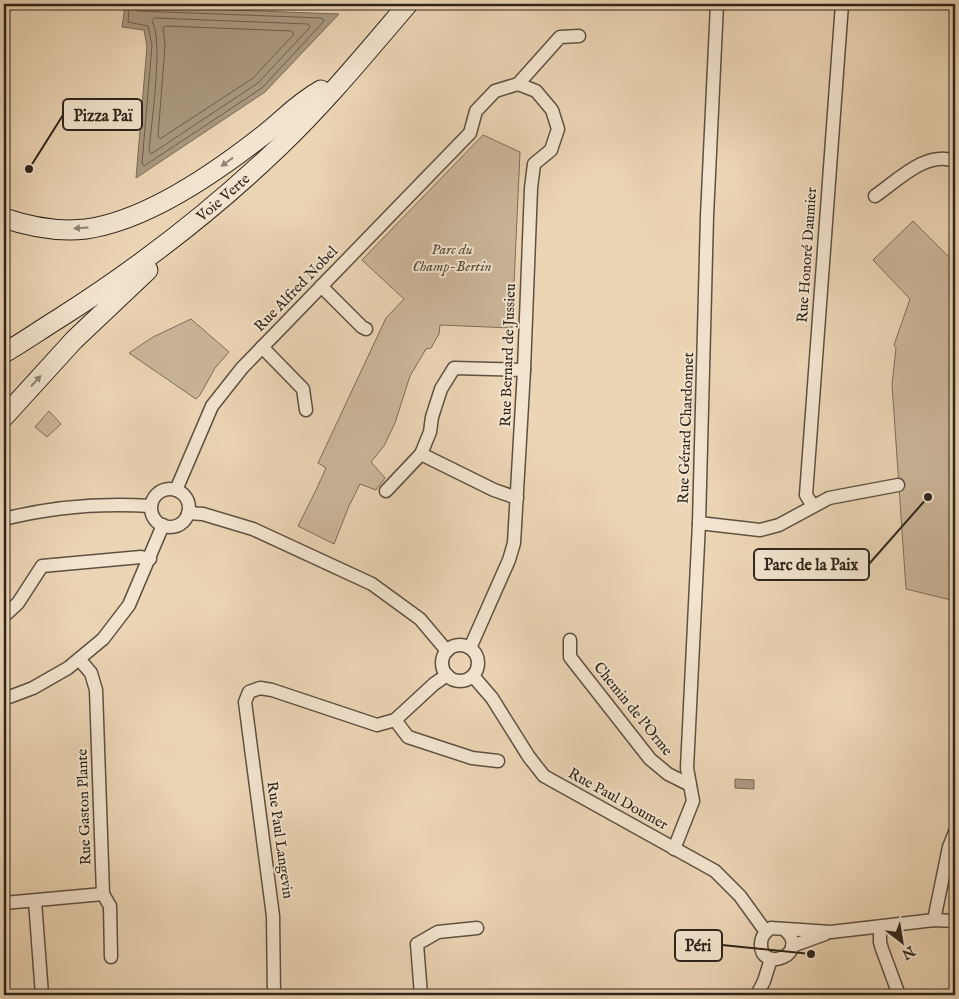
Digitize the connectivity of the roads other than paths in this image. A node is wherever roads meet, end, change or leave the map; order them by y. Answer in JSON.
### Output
{"nodes":[{"id":1,"x":395,"y":4,"type":"edge"},
{"id":2,"x":408,"y":4,"type":"edge"},
{"id":3,"x":717,"y":4,"type":"edge"},
{"id":4,"x":842,"y":4,"type":"edge"},
{"id":5,"x":579,"y":36,"type":"dead end"},
{"id":6,"x":518,"y":84,"type":"junction"},
{"id":7,"x":321,"y":90,"type":"junction"},
{"id":8,"x":955,"y":161,"type":"edge"},
{"id":9,"x":875,"y":196,"type":"dead end"},
{"id":10,"x":4,"y":218,"type":"edge"},
{"id":11,"x":196,"y":221,"type":"junction"},
{"id":12,"x":321,"y":286,"type":"junction"},
{"id":13,"x":366,"y":329,"type":"dead end"},
{"id":14,"x":4,"y":344,"type":"edge"},
{"id":15,"x":262,"y":347,"type":"junction"},
{"id":16,"x":4,"y":353,"type":"edge"},
{"id":17,"x":524,"y":370,"type":"junction"},
{"id":18,"x":306,"y":410,"type":"dead end"},
{"id":19,"x":4,"y":417,"type":"edge"},
{"id":20,"x":421,"y":454,"type":"junction"},
{"id":21,"x":898,"y":485,"type":"dead end"},
{"id":22,"x":176,"y":490,"type":"junction"},
{"id":23,"x":386,"y":491,"type":"dead end"},
{"id":24,"x":517,"y":498,"type":"junction"},
{"id":25,"x":151,"y":506,"type":"junction"},
{"id":26,"x":813,"y":506,"type":"junction"},
{"id":27,"x":188,"y":513,"type":"junction"},
{"id":28,"x":4,"y":519,"type":"edge"},
{"id":29,"x":700,"y":522,"type":"junction"},
{"id":30,"x":163,"y":525,"type":"junction"},
{"id":31,"x":150,"y":560,"type":"junction"},
{"id":32,"x":4,"y":616,"type":"edge"},
{"id":33,"x":570,"y":640,"type":"dead end"},
{"id":34,"x":470,"y":648,"type":"junction"},
{"id":35,"x":447,"y":651,"type":"junction"},
{"id":36,"x":79,"y":659,"type":"junction"},
{"id":37,"x":447,"y":675,"type":"junction"},
{"id":38,"x":473,"y":676,"type":"junction"},
{"id":39,"x":4,"y":699,"type":"edge"},
{"id":40,"x":395,"y":720,"type":"junction"},
{"id":41,"x":498,"y":761,"type":"dead end"},
{"id":42,"x":690,"y":785,"type":"junction"},
{"id":43,"x":955,"y":832,"type":"edge"},
{"id":44,"x":674,"y":849,"type":"junction"},
{"id":45,"x":103,"y":894,"type":"junction"},
{"id":46,"x":35,"y":901,"type":"junction"},
{"id":47,"x":4,"y":903,"type":"edge"},
{"id":48,"x":934,"y":920,"type":"junction"},
{"id":49,"x":955,"y":921,"type":"edge"},
{"id":50,"x":880,"y":927,"type":"junction"},
{"id":51,"x":477,"y":928,"type":"dead end"},
{"id":52,"x":784,"y":929,"type":"junction"},
{"id":53,"x":766,"y":932,"type":"junction"},
{"id":54,"x":832,"y":932,"type":"junction"},
{"id":55,"x":792,"y":946,"type":"junction"},
{"id":56,"x":111,"y":957,"type":"dead end"},
{"id":57,"x":771,"y":959,"type":"junction"},
{"id":58,"x":42,"y":995,"type":"edge"},
{"id":59,"x":274,"y":995,"type":"edge"},
{"id":60,"x":421,"y":995,"type":"edge"},
{"id":61,"x":757,"y":995,"type":"edge"},
{"id":62,"x":899,"y":995,"type":"edge"}],
"edges":[{"from":1,"to":7,"type":"main road","name":"Voie Verte"},
{"from":2,"to":11,"type":"main road","name":"Voie Verte"},
{"from":3,"to":29,"type":"street","name":"Rue Gérard Chardonnet"},
{"from":4,"to":26,"type":"street","name":"Rue Honoré Daumier"},
{"from":5,"to":6,"type":"street"},
{"from":6,"to":12,"type":"street","name":"Rue Alfred Nobel"},
{"from":6,"to":17,"type":"street","name":"Rue Bernard de Jussieu"},
{"from":7,"to":10,"type":"main road","one_way":true},
{"from":7,"to":14,"type":"main road","name":"Voie Verte"},
{"from":8,"to":9,"type":"street"},
{"from":11,"to":16,"type":"main road","name":"Voie Verte"},
{"from":19,"to":11,"type":"main road","one_way":true},
{"from":12,"to":13,"type":"street"},
{"from":12,"to":15,"type":"street","name":"Rue Alfred Nobel"},
{"from":15,"to":18,"type":"street"},
{"from":15,"to":22,"type":"street","name":"Rue Alfred Nobel"},
{"from":17,"to":20,"type":"street"},
{"from":17,"to":24,"type":"street","name":"Rue Bernard de Jussieu"},
{"from":20,"to":23,"type":"street"},
{"from":20,"to":24,"type":"street"},
{"from":21,"to":26,"type":"street"},
{"from":22,"to":25,"type":"street"},
{"from":22,"to":27,"type":"street"},
{"from":24,"to":34,"type":"street","name":"Rue Bernard de Jussieu"},
{"from":25,"to":28,"type":"street"},
{"from":25,"to":30,"type":"street"},
{"from":26,"to":29,"type":"street"},
{"from":27,"to":30,"type":"street"},
{"from":27,"to":35,"type":"street"},
{"from":29,"to":42,"type":"street","name":"Rue Gérard Chardonnet"},
{"from":30,"to":31,"type":"street"},
{"from":31,"to":32,"type":"street"},
{"from":31,"to":36,"type":"street"},
{"from":33,"to":42,"type":"street","name":"Chemin de l'Orme"},
{"from":34,"to":35,"type":"street"},
{"from":34,"to":38,"type":"street"},
{"from":35,"to":37,"type":"street"},
{"from":36,"to":39,"type":"street"},
{"from":36,"to":45,"type":"street","name":"Rue Gaston Plante"},
{"from":37,"to":38,"type":"street"},
{"from":37,"to":40,"type":"street"},
{"from":38,"to":44,"type":"street","name":"Rue Paul Doumer"},
{"from":40,"to":41,"type":"street"},
{"from":40,"to":59,"type":"street","name":"Rue Paul Langevin"},
{"from":42,"to":44,"type":"street","name":"Rue Gérard Chardonnet"},
{"from":43,"to":48,"type":"street"},
{"from":44,"to":53,"type":"street","name":"Rue Paul Doumer"},
{"from":45,"to":46,"type":"street"},
{"from":45,"to":56,"type":"street","name":"Rue Gaston Plante"},
{"from":46,"to":47,"type":"street"},
{"from":46,"to":58,"type":"street"},
{"from":48,"to":49,"type":"street"},
{"from":48,"to":50,"type":"street"},
{"from":50,"to":54,"type":"street"},
{"from":50,"to":62,"type":"street"},
{"from":51,"to":60,"type":"street"},
{"from":52,"to":53,"type":"street"},
{"from":52,"to":54,"type":"street"},
{"from":52,"to":55,"type":"street"},
{"from":53,"to":57,"type":"street"},
{"from":54,"to":55,"type":"street"},
{"from":55,"to":57,"type":"street"},
{"from":57,"to":61,"type":"street"}]}
